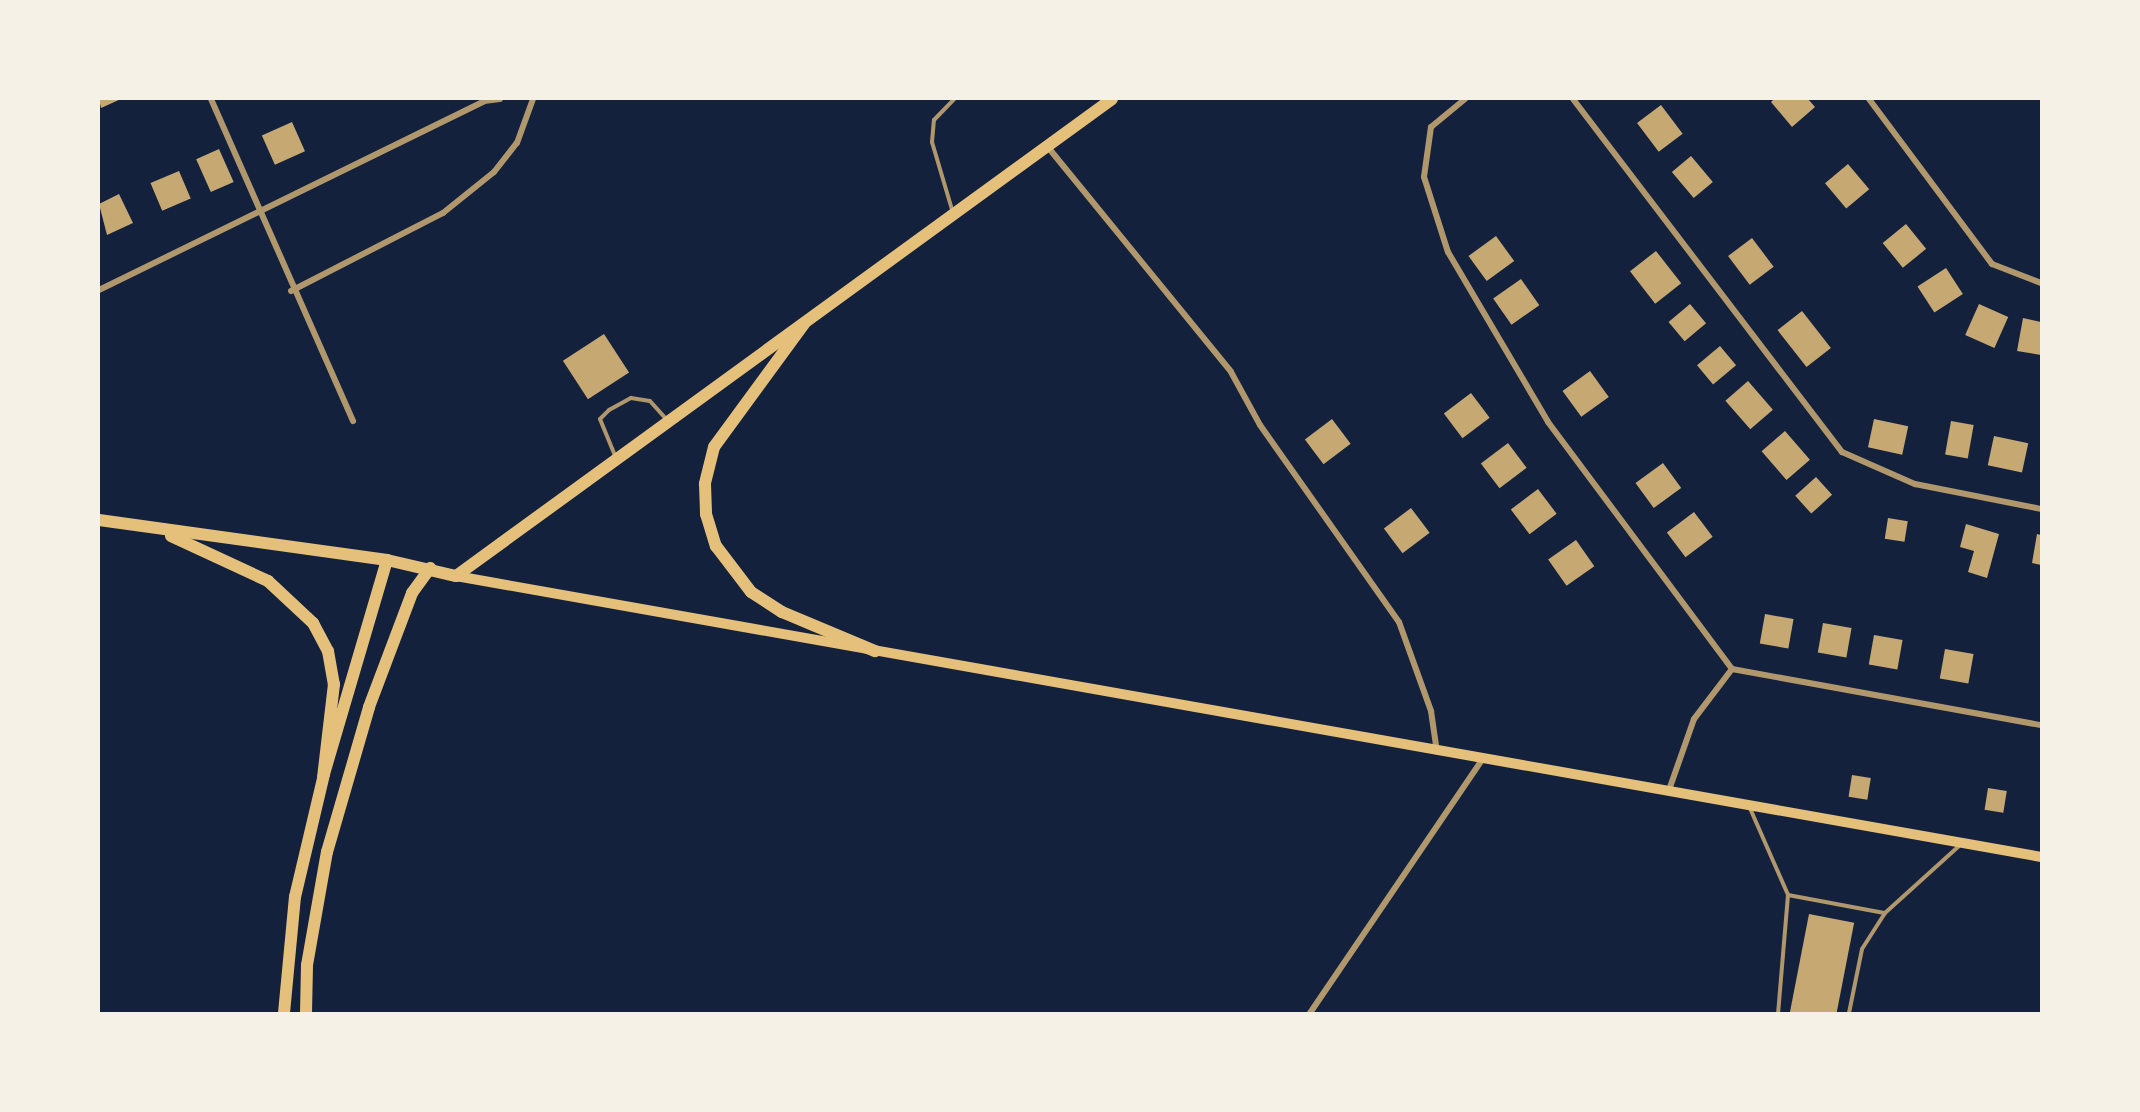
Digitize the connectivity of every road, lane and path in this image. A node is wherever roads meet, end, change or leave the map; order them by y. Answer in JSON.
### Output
{"nodes":[{"id":1,"x":211,"y":99,"type":"edge"},
{"id":2,"x":500,"y":99,"type":"edge"},
{"id":3,"x":533,"y":99,"type":"edge"},
{"id":4,"x":954,"y":99,"type":"edge"},
{"id":5,"x":1112,"y":99,"type":"edge"},
{"id":6,"x":1465,"y":99,"type":"edge"},
{"id":7,"x":1573,"y":99,"type":"edge"},
{"id":8,"x":1869,"y":99,"type":"edge"},
{"id":9,"x":1047,"y":146,"type":"junction"},
{"id":10,"x":953,"y":214,"type":"junction"},
{"id":11,"x":260,"y":216,"type":"junction"},
{"id":12,"x":2041,"y":283,"type":"edge"},
{"id":13,"x":99,"y":290,"type":"edge"},
{"id":14,"x":291,"y":291,"type":"junction"},
{"id":15,"x":804,"y":324,"type":"junction"},
{"id":16,"x":353,"y":421,"type":"dead end"},
{"id":17,"x":669,"y":422,"type":"junction"},
{"id":18,"x":617,"y":459,"type":"junction"},
{"id":19,"x":2041,"y":509,"type":"edge"},
{"id":20,"x":99,"y":520,"type":"edge"},
{"id":21,"x":156,"y":530,"type":"junction"},
{"id":22,"x":387,"y":560,"type":"junction"},
{"id":23,"x":430,"y":568,"type":"junction"},
{"id":24,"x":456,"y":576,"type":"junction"},
{"id":25,"x":875,"y":651,"type":"junction"},
{"id":26,"x":1732,"y":669,"type":"junction"},
{"id":27,"x":2041,"y":725,"type":"edge"},
{"id":28,"x":1437,"y":753,"type":"junction"},
{"id":29,"x":1482,"y":760,"type":"junction"},
{"id":30,"x":323,"y":777,"type":"junction"},
{"id":31,"x":1669,"y":790,"type":"junction"},
{"id":32,"x":1748,"y":804,"type":"junction"},
{"id":33,"x":1963,"y":843,"type":"junction"},
{"id":34,"x":2041,"y":857,"type":"edge"},
{"id":35,"x":1788,"y":895,"type":"junction"},
{"id":36,"x":1885,"y":913,"type":"junction"},
{"id":37,"x":284,"y":1013,"type":"edge"},
{"id":38,"x":306,"y":1013,"type":"edge"},
{"id":39,"x":1310,"y":1013,"type":"edge"},
{"id":40,"x":1778,"y":1013,"type":"edge"},
{"id":41,"x":1849,"y":1013,"type":"edge"}],
"edges":[{"from":1,"to":11,"type":"street"},
{"from":2,"to":11,"type":"street"},
{"from":3,"to":14,"type":"street"},
{"from":4,"to":10,"type":"lane"},
{"from":5,"to":9,"type":"main road"},
{"from":6,"to":26,"type":"street"},
{"from":7,"to":19,"type":"street"},
{"from":8,"to":12,"type":"street"},
{"from":9,"to":10,"type":"main road"},
{"from":9,"to":28,"type":"street"},
{"from":10,"to":15,"type":"main road"},
{"from":11,"to":13,"type":"street"},
{"from":11,"to":14,"type":"street"},
{"from":14,"to":16,"type":"street"},
{"from":15,"to":17,"type":"main road"},
{"from":15,"to":25,"type":"main road"},
{"from":17,"to":18,"type":"main road"},
{"from":17,"to":18,"type":"lane"},
{"from":18,"to":24,"type":"main road"},
{"from":20,"to":21,"type":"main road"},
{"from":21,"to":22,"type":"main road"},
{"from":21,"to":30,"type":"main road"},
{"from":22,"to":23,"type":"main road"},
{"from":22,"to":30,"type":"main road"},
{"from":23,"to":24,"type":"main road"},
{"from":23,"to":38,"type":"main road"},
{"from":24,"to":25,"type":"main road"},
{"from":25,"to":28,"type":"main road"},
{"from":26,"to":27,"type":"street"},
{"from":26,"to":31,"type":"street"},
{"from":28,"to":29,"type":"main road"},
{"from":29,"to":31,"type":"main road"},
{"from":29,"to":39,"type":"street"},
{"from":30,"to":37,"type":"main road"},
{"from":31,"to":32,"type":"main road"},
{"from":32,"to":33,"type":"main road"},
{"from":32,"to":35,"type":"lane"},
{"from":33,"to":34,"type":"main road"},
{"from":33,"to":36,"type":"lane"},
{"from":35,"to":36,"type":"lane"},
{"from":35,"to":40,"type":"lane"},
{"from":36,"to":41,"type":"lane"}]}
